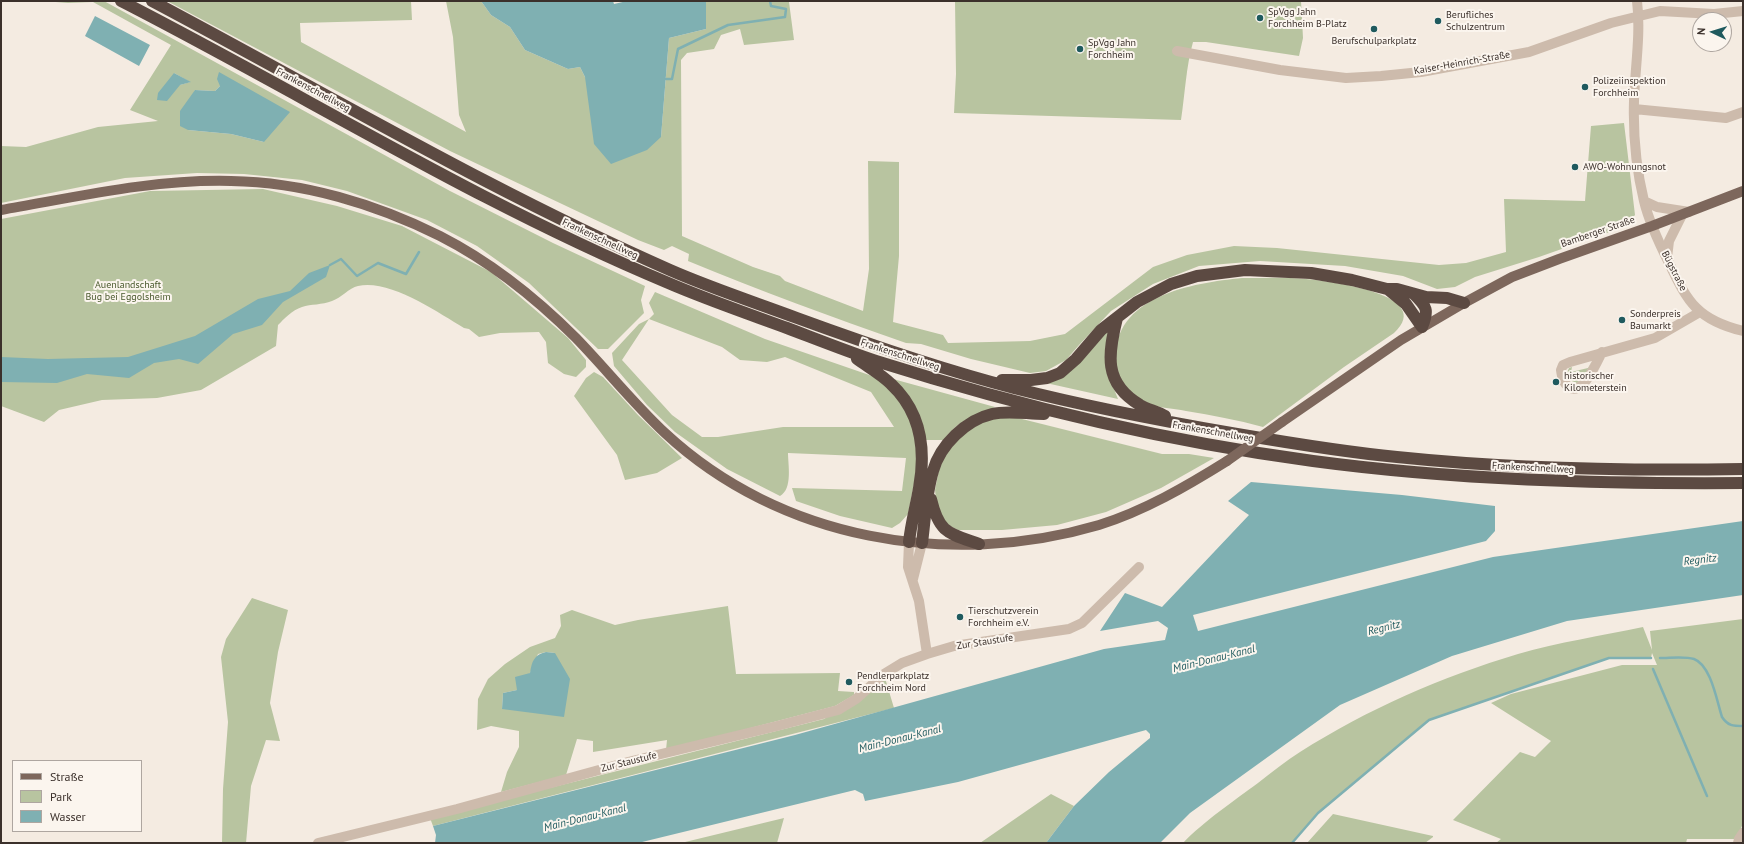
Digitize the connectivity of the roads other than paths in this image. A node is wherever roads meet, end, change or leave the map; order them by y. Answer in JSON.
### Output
{"nodes":[{"id":1,"x":122,"y":1,"type":"edge"},
{"id":2,"x":152,"y":1,"type":"edge"},
{"id":3,"x":1637,"y":1,"type":"edge"},
{"id":4,"x":1743,"y":11,"type":"edge"},
{"id":5,"x":1638,"y":15,"type":"junction"},
{"id":6,"x":1177,"y":51,"type":"dead end"},
{"id":7,"x":1634,"y":109,"type":"junction"},
{"id":8,"x":1743,"y":112,"type":"edge"},
{"id":9,"x":1743,"y":191,"type":"edge"},
{"id":10,"x":1644,"y":201,"type":"junction"},
{"id":11,"x":1,"y":210,"type":"edge"},
{"id":12,"x":1685,"y":214,"type":"junction"},
{"id":13,"x":1652,"y":226,"type":"junction"},
{"id":14,"x":1667,"y":258,"type":"junction"},
{"id":15,"x":1387,"y":289,"type":"junction"},
{"id":16,"x":1414,"y":294,"type":"junction"},
{"id":17,"x":1464,"y":302,"type":"junction"},
{"id":18,"x":1700,"y":312,"type":"junction"},
{"id":19,"x":1117,"y":318,"type":"junction"},
{"id":20,"x":1422,"y":328,"type":"junction"},
{"id":21,"x":1743,"y":331,"type":"edge"},
{"id":22,"x":839,"y":347,"type":"junction"},
{"id":23,"x":1602,"y":352,"type":"dead end"},
{"id":24,"x":981,"y":379,"type":"junction"},
{"id":25,"x":1070,"y":416,"type":"junction"},
{"id":26,"x":1176,"y":424,"type":"junction"},
{"id":27,"x":1743,"y":469,"type":"edge"},
{"id":28,"x":1743,"y":483,"type":"edge"},
{"id":29,"x":929,"y":492,"type":"junction"},
{"id":30,"x":908,"y":542,"type":"junction"},
{"id":31,"x":922,"y":543,"type":"junction"},
{"id":32,"x":979,"y":544,"type":"junction"},
{"id":33,"x":1139,"y":567,"type":"dead end"},
{"id":34,"x":914,"y":579,"type":"junction"},
{"id":35,"x":928,"y":654,"type":"junction"},
{"id":36,"x":1743,"y":833,"type":"edge"},
{"id":37,"x":318,"y":843,"type":"edge"},
{"id":38,"x":1738,"y":843,"type":"edge"}],
"edges":[{"from":1,"to":22,"type":"highway","name":"Frankenschnellweg"},
{"from":2,"to":24,"type":"highway","name":"Frankenschnellweg"},
{"from":3,"to":5,"type":"street","name":"Bügstraße"},
{"from":4,"to":5,"type":"street","name":"Kaiser-Heinrich-Straße"},
{"from":5,"to":6,"type":"street","name":"Kaiser-Heinrich-Straße"},
{"from":5,"to":7,"type":"street","name":"Bügstraße"},
{"from":7,"to":8,"type":"street"},
{"from":7,"to":10,"type":"street","name":"Bügstraße"},
{"from":9,"to":12,"type":"main road","name":"Bamberger Straße"},
{"from":10,"to":12,"type":"street"},
{"from":10,"to":13,"type":"street","name":"Bügstraße"},
{"from":11,"to":30,"type":"main road","name":"Bamberger Straße"},
{"from":12,"to":13,"type":"main road","name":"Bamberger Straße"},
{"from":12,"to":14,"type":"street"},
{"from":13,"to":14,"type":"street","name":"Bügstraße"},
{"from":13,"to":17,"type":"main road","name":"Bamberger Straße"},
{"from":14,"to":18,"type":"street","name":"Bügstraße"},
{"from":15,"to":16,"type":"highway"},
{"from":15,"to":19,"type":"highway"},
{"from":15,"to":20,"type":"highway"},
{"from":16,"to":17,"type":"highway"},
{"from":16,"to":20,"type":"highway"},
{"from":17,"to":20,"type":"main road","name":"Bamberger Straße"},
{"from":18,"to":21,"type":"street","name":"Bügstraße"},
{"from":18,"to":23,"type":"street"},
{"from":19,"to":24,"type":"highway"},
{"from":19,"to":26,"type":"highway"},
{"from":20,"to":32,"type":"main road","name":"Bamberger Straße","bridge":true},
{"from":22,"to":25,"type":"highway","name":"Frankenschnellweg"},
{"from":22,"to":30,"type":"highway"},
{"from":24,"to":26,"type":"highway","name":"Frankenschnellweg"},
{"from":25,"to":28,"type":"highway","name":"Frankenschnellweg"},
{"from":25,"to":29,"type":"highway"},
{"from":26,"to":27,"type":"highway","name":"Frankenschnellweg"},
{"from":29,"to":31,"type":"highway"},
{"from":29,"to":32,"type":"highway"},
{"from":30,"to":31,"type":"main road","name":"Bamberger Straße"},
{"from":30,"to":34,"type":"street"},
{"from":31,"to":32,"type":"main road","name":"Bamberger Straße"},
{"from":31,"to":34,"type":"street"},
{"from":33,"to":35,"type":"street","name":"Zur Staustufe"},
{"from":34,"to":35,"type":"street"},
{"from":35,"to":37,"type":"street","name":"Zur Staustufe"},
{"from":36,"to":38,"type":"street"}]}
